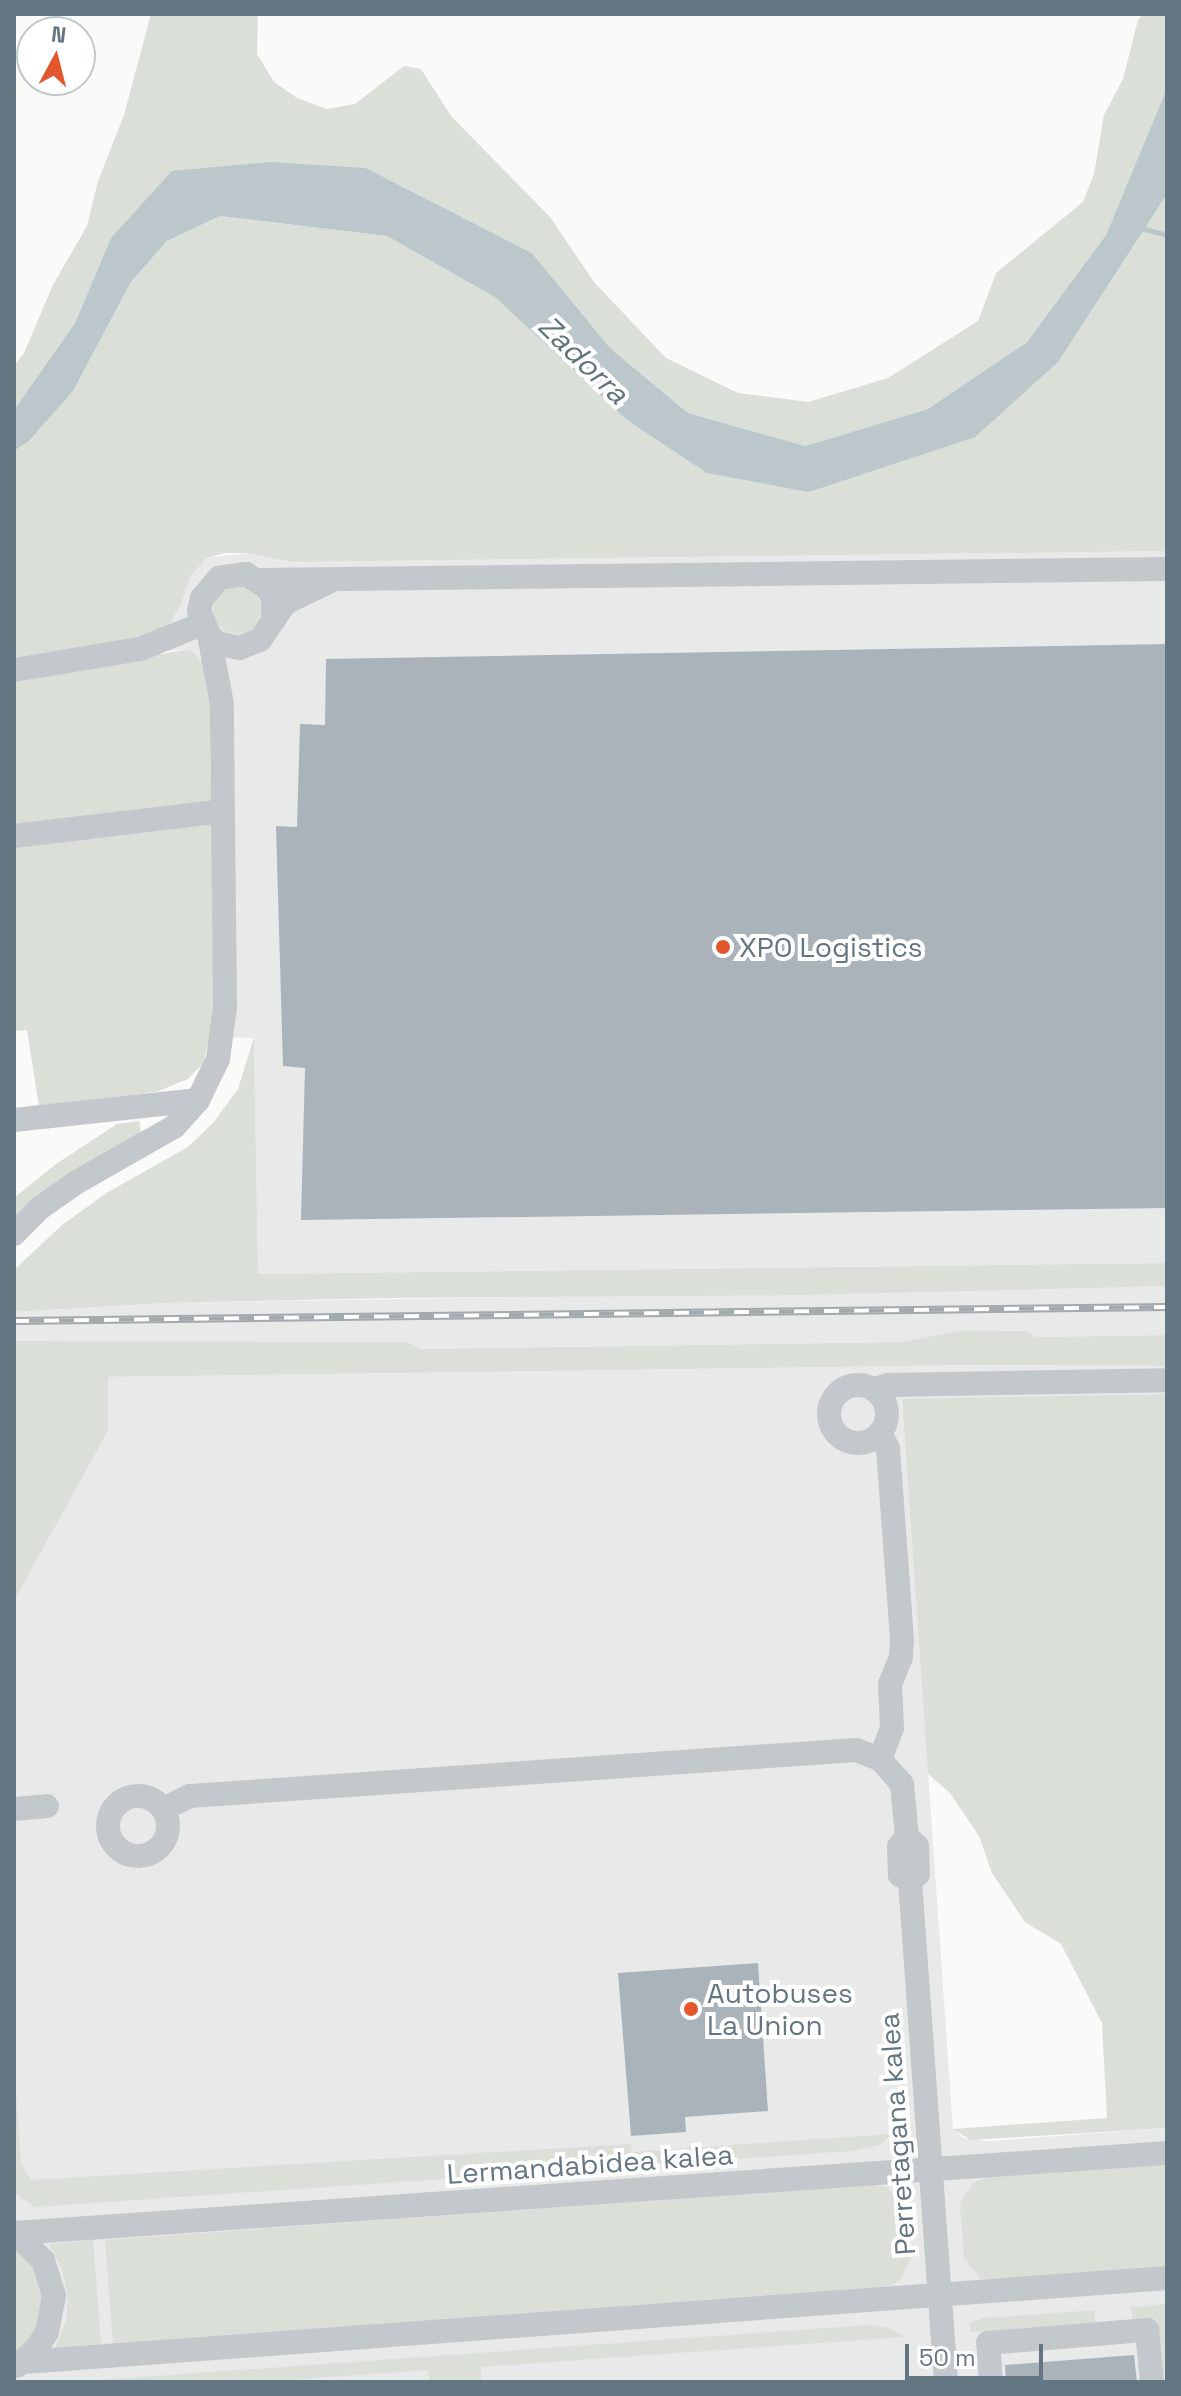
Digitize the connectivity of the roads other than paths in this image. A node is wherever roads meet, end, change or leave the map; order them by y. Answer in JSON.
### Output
{"nodes":[{"id":1,"x":1167,"y":569,"type":"edge"},
{"id":2,"x":337,"y":578,"type":"junction"},
{"id":3,"x":258,"y":580,"type":"junction"},
{"id":4,"x":273,"y":621,"type":"junction"},
{"id":5,"x":205,"y":630,"type":"junction"},
{"id":6,"x":250,"y":646,"type":"junction"},
{"id":7,"x":14,"y":670,"type":"edge"},
{"id":8,"x":222,"y":704,"type":"junction"},
{"id":9,"x":223,"y":811,"type":"junction"},
{"id":10,"x":14,"y":836,"type":"edge"},
{"id":11,"x":198,"y":1100,"type":"junction"},
{"id":12,"x":14,"y":1120,"type":"edge"},
{"id":13,"x":14,"y":1234,"type":"edge"},
{"id":14,"x":1167,"y":1380,"type":"edge"},
{"id":15,"x":875,"y":1389,"type":"junction"},
{"id":16,"x":880,"y":1433,"type":"junction"},
{"id":17,"x":880,"y":1759,"type":"junction"},
{"id":18,"x":47,"y":1806,"type":"dead end"},
{"id":19,"x":14,"y":1809,"type":"edge"},
{"id":20,"x":163,"y":1809,"type":"dead end"},
{"id":21,"x":1167,"y":2153,"type":"edge"},
{"id":22,"x":930,"y":2170,"type":"junction"},
{"id":23,"x":15,"y":2233,"type":"edge"},
{"id":24,"x":1167,"y":2278,"type":"edge"},
{"id":25,"x":939,"y":2294,"type":"junction"},
{"id":26,"x":19,"y":2365,"type":"edge"},
{"id":27,"x":946,"y":2382,"type":"edge"},
{"id":28,"x":991,"y":2382,"type":"edge"},
{"id":29,"x":1152,"y":2382,"type":"edge"}],
"edges":[{"from":1,"to":2,"type":"street"},
{"from":2,"to":3,"type":"street"},
{"from":2,"to":4,"type":"street"},
{"from":3,"to":4,"type":"street"},
{"from":3,"to":5,"type":"street"},
{"from":4,"to":6,"type":"street"},
{"from":5,"to":6,"type":"street"},
{"from":5,"to":7,"type":"street"},
{"from":5,"to":8,"type":"street"},
{"from":6,"to":8,"type":"street"},
{"from":8,"to":9,"type":"street"},
{"from":9,"to":10,"type":"street"},
{"from":9,"to":11,"type":"street"},
{"from":11,"to":12,"type":"street"},
{"from":11,"to":13,"type":"street"},
{"from":14,"to":15,"type":"street"},
{"from":15,"to":16,"type":"street"},
{"from":15,"to":16,"type":"street"},
{"from":16,"to":17,"type":"street"},
{"from":17,"to":20,"type":"street"},
{"from":17,"to":22,"type":"street","name":"Perretagana kalea"},
{"from":18,"to":19,"type":"street"},
{"from":21,"to":22,"type":"street","name":"Lermandabidea kalea"},
{"from":22,"to":23,"type":"street","name":"Lermandabidea kalea"},
{"from":22,"to":25,"type":"street","name":"Perretagana kalea"},
{"from":23,"to":26,"type":"street"},
{"from":24,"to":25,"type":"street"},
{"from":25,"to":26,"type":"street"},
{"from":25,"to":27,"type":"street","name":"Perretagana kalea"},
{"from":28,"to":29,"type":"street"}]}
